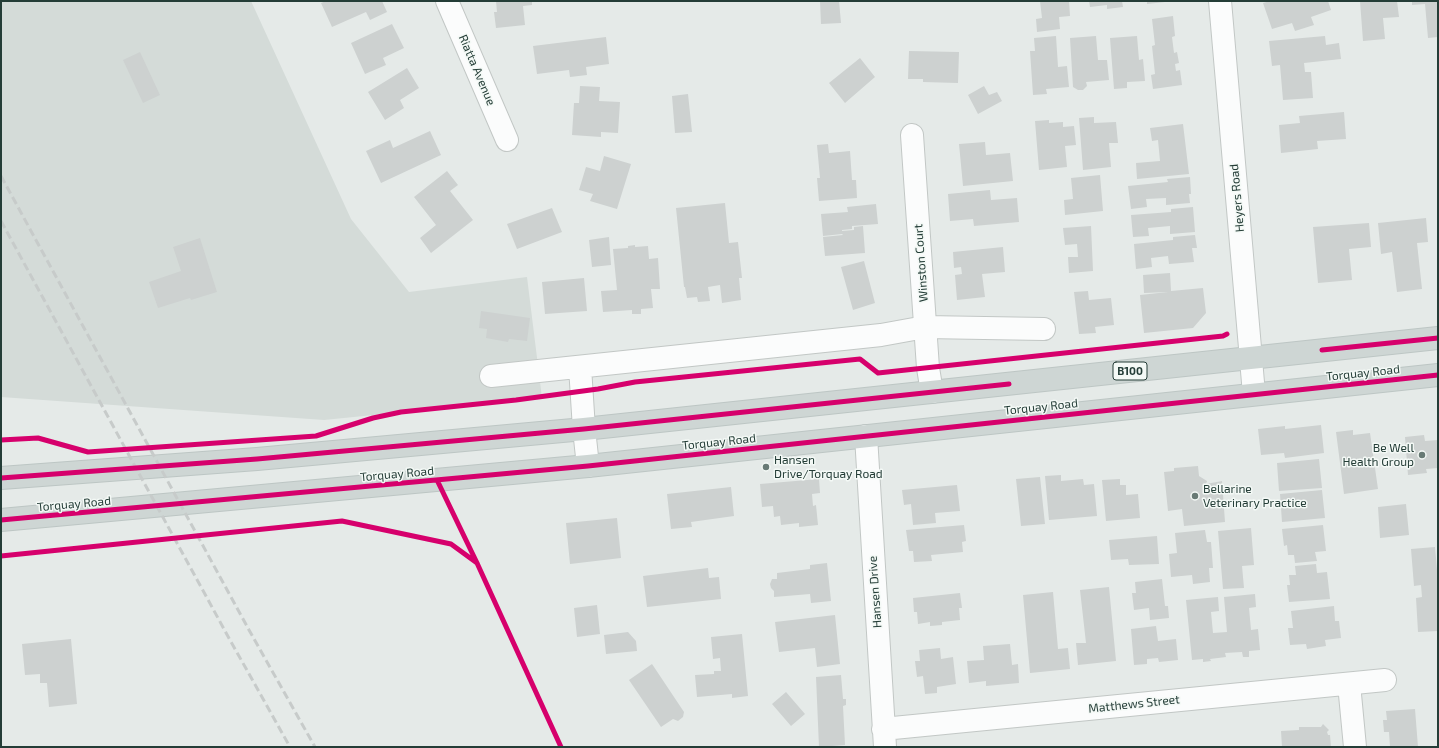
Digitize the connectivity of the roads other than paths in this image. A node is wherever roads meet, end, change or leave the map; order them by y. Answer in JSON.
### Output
{"nodes":[{"id":1,"x":447,"y":1,"type":"edge"},
{"id":2,"x":1220,"y":1,"type":"edge"},
{"id":3,"x":912,"y":135,"type":"dead end"},
{"id":4,"x":507,"y":140,"type":"dead end"},
{"id":5,"x":925,"y":327,"type":"junction"},
{"id":6,"x":1044,"y":329,"type":"dead end"},
{"id":7,"x":1438,"y":338,"type":"edge"},
{"id":8,"x":1251,"y":358,"type":"junction"},
{"id":9,"x":580,"y":366,"type":"junction"},
{"id":10,"x":1438,"y":375,"type":"edge"},
{"id":11,"x":491,"y":376,"type":"dead end"},
{"id":12,"x":932,"y":392,"type":"junction"},
{"id":13,"x":1254,"y":394,"type":"junction"},
{"id":14,"x":584,"y":428,"type":"junction"},
{"id":15,"x":866,"y":436,"type":"junction"},
{"id":16,"x":588,"y":466,"type":"junction"},
{"id":17,"x":1,"y":478,"type":"edge"},
{"id":18,"x":1,"y":520,"type":"edge"},
{"id":19,"x":1385,"y":680,"type":"dead end"},
{"id":20,"x":1349,"y":684,"type":"junction"},
{"id":21,"x":884,"y":738,"type":"edge"},
{"id":22,"x":1355,"y":747,"type":"edge"}],
"edges":[{"from":1,"to":4,"type":"street","name":"Riatta Avenue"},
{"from":2,"to":8,"type":"street","name":"Heyers Road"},
{"from":3,"to":5,"type":"street","name":"Winston Court"},
{"from":5,"to":6,"type":"street"},
{"from":5,"to":9,"type":"street"},
{"from":5,"to":12,"type":"street","name":"Winston Court"},
{"from":7,"to":8,"type":"main road","number":"B100"},
{"from":8,"to":12,"type":"main road","number":"B100"},
{"from":8,"to":13,"type":"street","name":"Heyers Road"},
{"from":9,"to":11,"type":"street"},
{"from":9,"to":14,"type":"street"},
{"from":10,"to":13,"type":"main road","name":"Torquay Road"},
{"from":12,"to":14,"type":"main road","number":"B100"},
{"from":13,"to":15,"type":"main road","name":"Torquay Road"},
{"from":14,"to":16,"type":"street"},
{"from":14,"to":17,"type":"main road","number":"B100"},
{"from":15,"to":16,"type":"main road","name":"Torquay Road"},
{"from":15,"to":21,"type":"street","name":"Hansen Drive"},
{"from":16,"to":18,"type":"main road","name":"Torquay Road"},
{"from":19,"to":20,"type":"street","name":"Matthews Street"},
{"from":20,"to":21,"type":"street","name":"Matthews Street"},
{"from":20,"to":22,"type":"street"}]}
